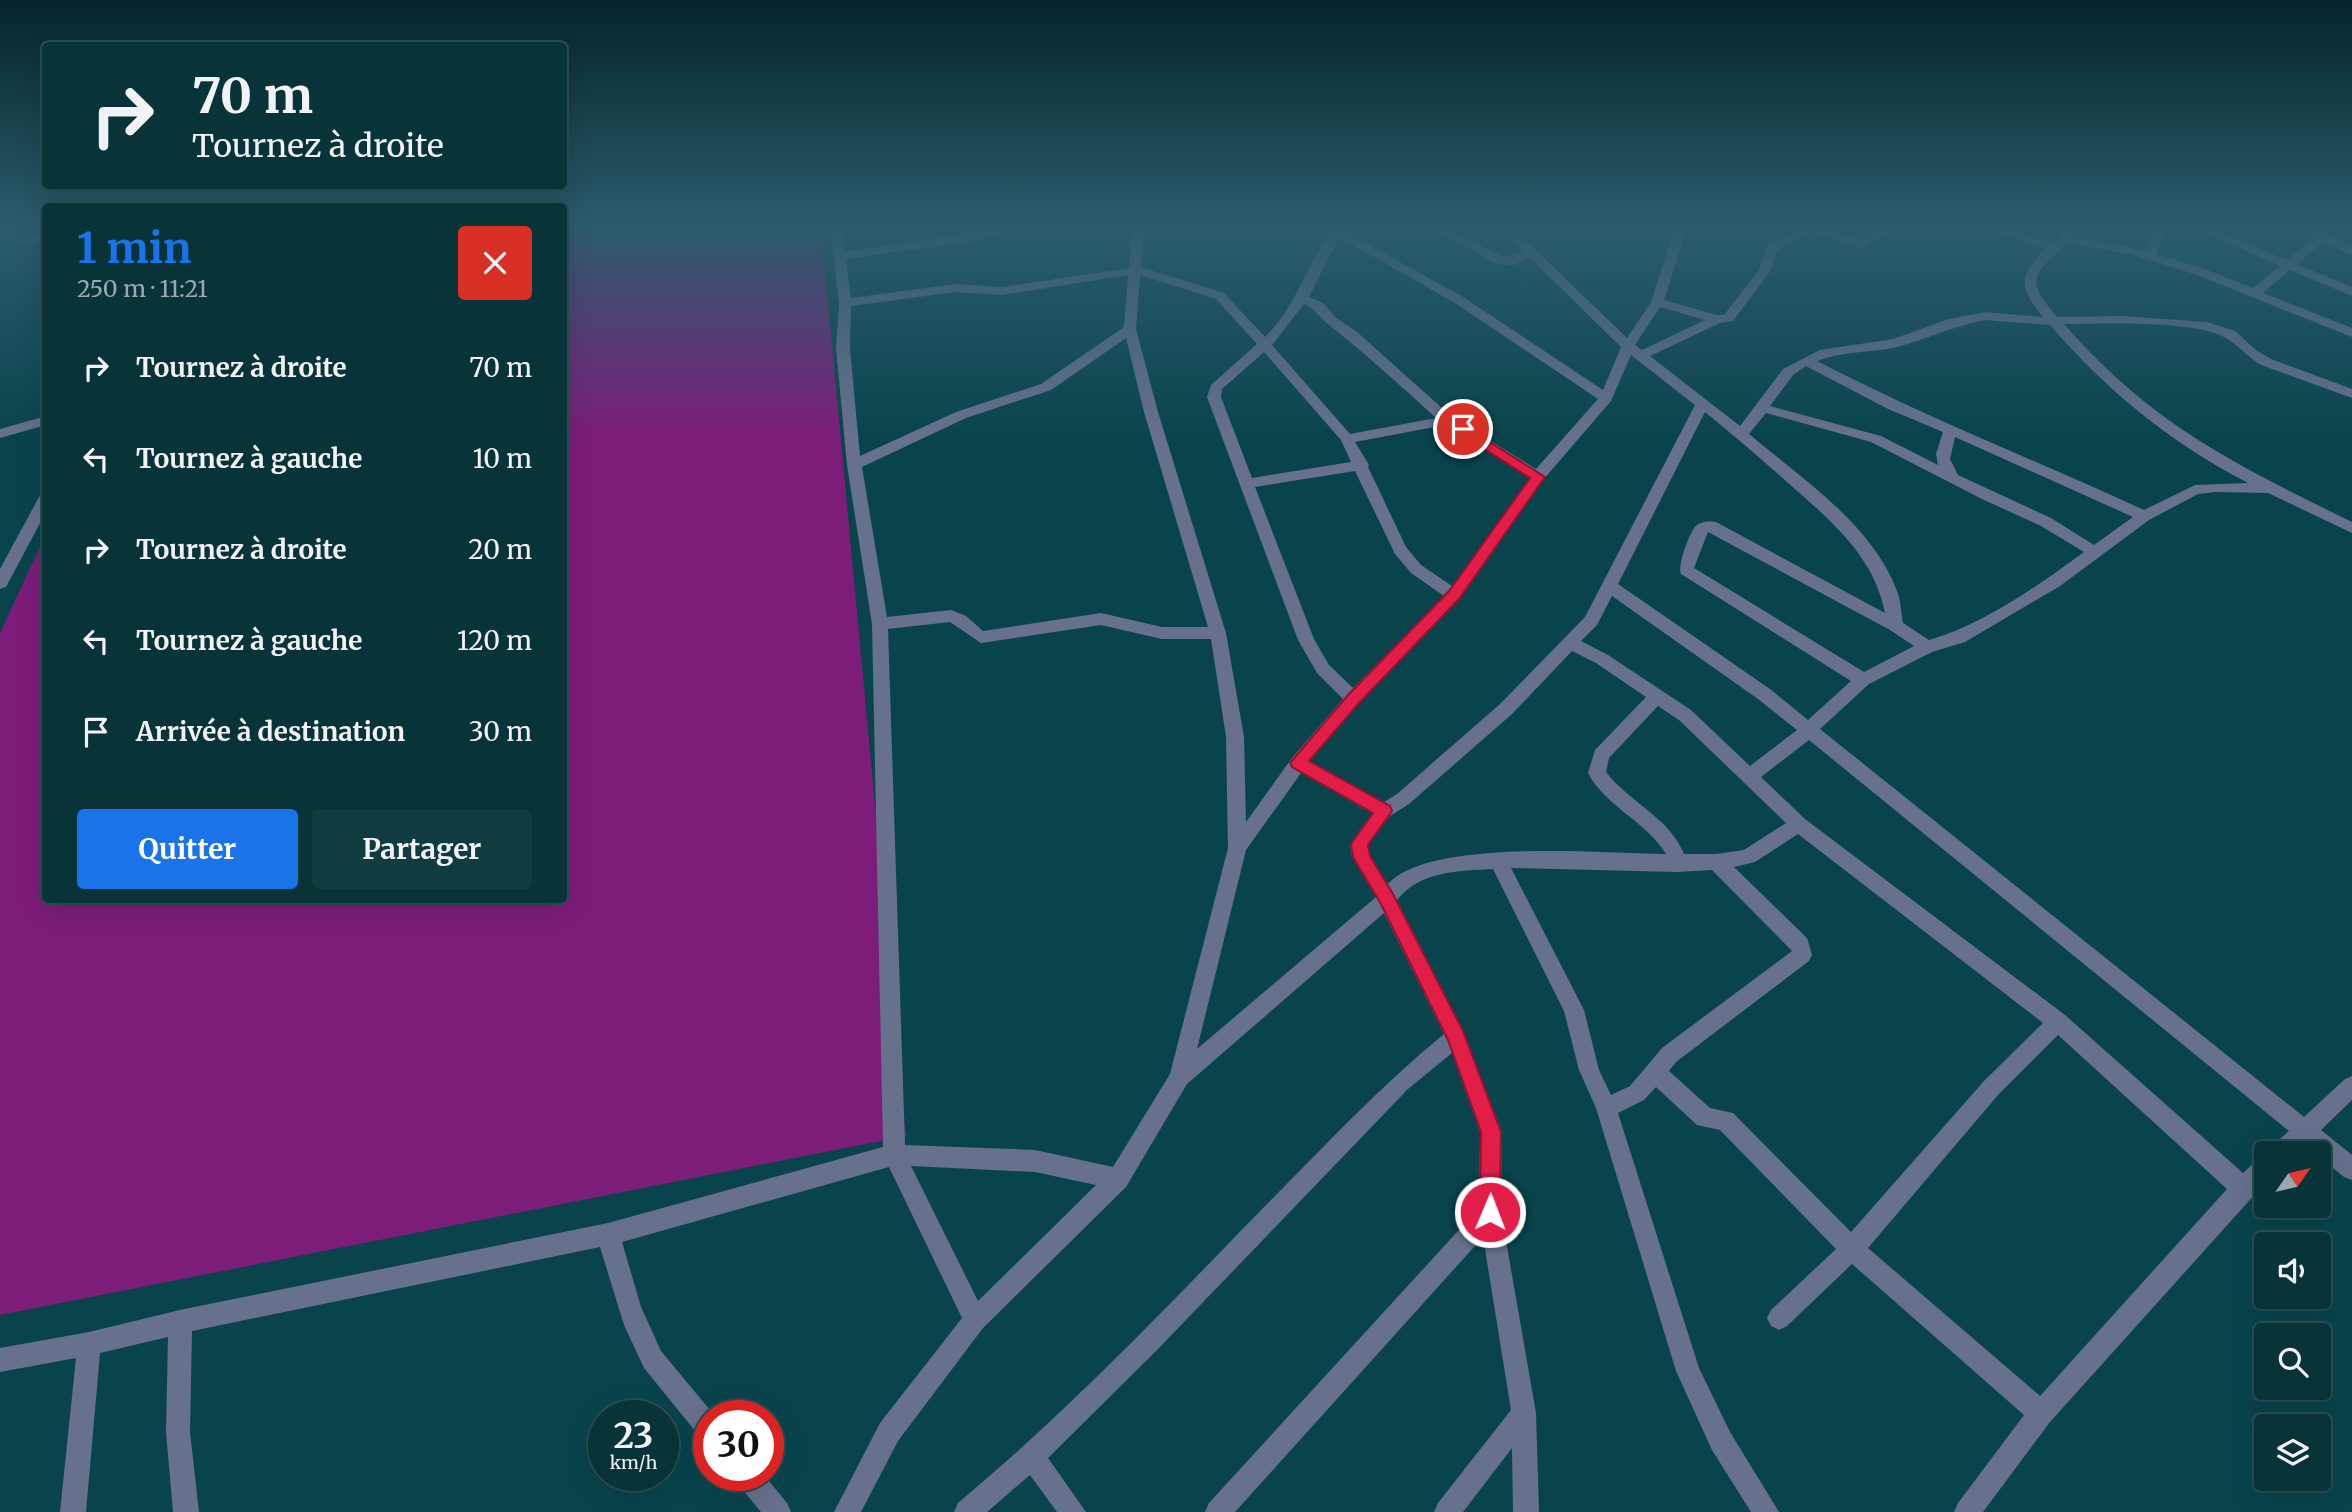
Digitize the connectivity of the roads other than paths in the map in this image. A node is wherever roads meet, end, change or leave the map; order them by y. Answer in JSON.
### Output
{"nodes":[{"id":1,"x":844,"y":298,"type":"edge"},
{"id":2,"x":885,"y":298,"type":"edge"},
{"id":3,"x":1134,"y":298,"type":"edge"},
{"id":4,"x":1222,"y":298,"type":"edge"},
{"id":5,"x":1455,"y":298,"type":"edge"},
{"id":6,"x":1578,"y":298,"type":"edge"},
{"id":7,"x":1658,"y":298,"type":"edge"},
{"id":8,"x":1744,"y":298,"type":"edge"},
{"id":9,"x":2036,"y":298,"type":"edge"},
{"id":10,"x":2268,"y":298,"type":"edge"},
{"id":11,"x":1302,"y":299,"type":"joint"},
{"id":12,"x":1657,"y":302,"type":"junction"},
{"id":13,"x":845,"y":303,"type":"junction"},
{"id":14,"x":1717,"y":319,"type":"junction"},
{"id":15,"x":2052,"y":319,"type":"junction"},
{"id":16,"x":1130,"y":329,"type":"junction"},
{"id":17,"x":2352,"y":333,"type":"edge"},
{"id":18,"x":1264,"y":347,"type":"junction"},
{"id":19,"x":1634,"y":351,"type":"junction"},
{"id":20,"x":1806,"y":361,"type":"junction"},
{"id":21,"x":2352,"y":394,"type":"edge"},
{"id":22,"x":1606,"y":398,"type":"junction"},
{"id":23,"x":1703,"y":402,"type":"junction"},
{"id":24,"x":1762,"y":408,"type":"junction"},
{"id":25,"x":1447,"y":420,"type":"junction"},
{"id":26,"x":42,"y":421,"type":"edge"},
{"id":27,"x":1951,"y":429,"type":"junction"},
{"id":28,"x":0,"y":434,"type":"edge"},
{"id":29,"x":1741,"y":434,"type":"junction"},
{"id":30,"x":1347,"y":439,"type":"junction"},
{"id":31,"x":854,"y":465,"type":"junction"},
{"id":32,"x":1362,"y":466,"type":"junction"},
{"id":33,"x":1538,"y":477,"type":"junction"},
{"id":34,"x":1952,"y":478,"type":"junction"},
{"id":35,"x":1245,"y":484,"type":"junction"},
{"id":36,"x":2270,"y":488,"type":"junction"},
{"id":37,"x":42,"y":504,"type":"edge"},
{"id":38,"x":2144,"y":516,"type":"junction"},
{"id":39,"x":2352,"y":528,"type":"edge"},
{"id":40,"x":2093,"y":551,"type":"junction"},
{"id":41,"x":1,"y":580,"type":"edge"},
{"id":42,"x":1610,"y":587,"type":"junction"},
{"id":43,"x":1454,"y":595,"type":"junction"},
{"id":44,"x":880,"y":624,"type":"junction"},
{"id":45,"x":1896,"y":626,"type":"junction"},
{"id":46,"x":1218,"y":633,"type":"junction"},
{"id":47,"x":1570,"y":643,"type":"junction"},
{"id":48,"x":1927,"y":647,"type":"junction"},
{"id":49,"x":1863,"y":680,"type":"junction"},
{"id":50,"x":1657,"y":696,"type":"junction"},
{"id":51,"x":1353,"y":699,"type":"junction"},
{"id":52,"x":1809,"y":730,"type":"junction"},
{"id":53,"x":1298,"y":763,"type":"junction"},
{"id":54,"x":1751,"y":775,"type":"junction"},
{"id":55,"x":1384,"y":811,"type":"junction"},
{"id":56,"x":1799,"y":824,"type":"junction"},
{"id":57,"x":1237,"y":848,"type":"junction"},
{"id":58,"x":1498,"y":861,"type":"junction"},
{"id":59,"x":1716,"y":862,"type":"junction"},
{"id":60,"x":1677,"y":864,"type":"junction"},
{"id":61,"x":1387,"y":899,"type":"junction"},
{"id":62,"x":2058,"y":1022,"type":"junction"},
{"id":63,"x":1456,"y":1037,"type":"junction"},
{"id":64,"x":1655,"y":1072,"type":"junction"},
{"id":65,"x":1180,"y":1077,"type":"junction"},
{"id":66,"x":2352,"y":1086,"type":"edge"},
{"id":67,"x":1606,"y":1108,"type":"junction"},
{"id":68,"x":2305,"y":1132,"type":"junction"},
{"id":69,"x":2295,"y":1141,"type":"edge"},
{"id":70,"x":894,"y":1155,"type":"junction"},
{"id":71,"x":2352,"y":1169,"type":"edge"},
{"id":72,"x":2254,"y":1178,"type":"edge"},
{"id":73,"x":1118,"y":1179,"type":"junction"},
{"id":74,"x":2243,"y":1188,"type":"junction"},
{"id":75,"x":1490,"y":1212,"type":"junction"},
{"id":76,"x":608,"y":1234,"type":"junction"},
{"id":77,"x":1852,"y":1249,"type":"junction"},
{"id":78,"x":1779,"y":1318,"type":"dead end"},
{"id":79,"x":975,"y":1320,"type":"junction"},
{"id":80,"x":180,"y":1322,"type":"junction"},
{"id":81,"x":89,"y":1344,"type":"junction"},
{"id":82,"x":0,"y":1360,"type":"edge"},
{"id":83,"x":693,"y":1410,"type":"edge"},
{"id":84,"x":1524,"y":1413,"type":"junction"},
{"id":85,"x":2041,"y":1413,"type":"junction"},
{"id":86,"x":1032,"y":1457,"type":"junction"},
{"id":87,"x":760,"y":1491,"type":"edge"},
{"id":88,"x":73,"y":1512,"type":"edge"},
{"id":89,"x":187,"y":1512,"type":"edge"},
{"id":90,"x":778,"y":1512,"type":"edge"},
{"id":91,"x":847,"y":1512,"type":"edge"},
{"id":92,"x":967,"y":1512,"type":"edge"},
{"id":93,"x":1073,"y":1512,"type":"edge"},
{"id":94,"x":1218,"y":1512,"type":"edge"},
{"id":95,"x":1447,"y":1512,"type":"edge"},
{"id":96,"x":1526,"y":1512,"type":"edge"},
{"id":97,"x":1766,"y":1512,"type":"edge"},
{"id":98,"x":1967,"y":1512,"type":"edge"}],
"edges":[{"from":1,"to":13,"type":"street"},
{"from":2,"to":13,"type":"street"},
{"from":3,"to":16,"type":"street"},
{"from":4,"to":18,"type":"street"},
{"from":5,"to":22,"type":"street"},
{"from":6,"to":19,"type":"street"},
{"from":7,"to":12,"type":"street"},
{"from":8,"to":14,"type":"street"},
{"from":9,"to":15,"type":"street"},
{"from":10,"to":17,"type":"street"},
{"from":11,"to":18,"type":"street"},
{"from":11,"to":25,"type":"street"},
{"from":12,"to":14,"type":"street"},
{"from":12,"to":19,"type":"street"},
{"from":13,"to":31,"type":"street"},
{"from":14,"to":19,"type":"street"},
{"from":15,"to":20,"type":"street"},
{"from":15,"to":21,"type":"street"},
{"from":15,"to":36,"type":"street"},
{"from":16,"to":31,"type":"street"},
{"from":16,"to":46,"type":"street"},
{"from":18,"to":30,"type":"street"},
{"from":18,"to":35,"type":"street"},
{"from":19,"to":22,"type":"street"},
{"from":19,"to":23,"type":"street"},
{"from":20,"to":24,"type":"street"},
{"from":20,"to":27,"type":"street"},
{"from":22,"to":33,"type":"street"},
{"from":23,"to":29,"type":"street"},
{"from":23,"to":42,"type":"street"},
{"from":24,"to":29,"type":"street"},
{"from":24,"to":34,"type":"street"},
{"from":25,"to":30,"type":"street"},
{"from":25,"to":33,"type":"street"},
{"from":26,"to":28,"type":"street"},
{"from":27,"to":34,"type":"street"},
{"from":27,"to":38,"type":"street"},
{"from":29,"to":45,"type":"street"},
{"from":30,"to":32,"type":"street"},
{"from":31,"to":44,"type":"street"},
{"from":32,"to":35,"type":"street"},
{"from":32,"to":43,"type":"street"},
{"from":33,"to":43,"type":"street"},
{"from":34,"to":40,"type":"street"},
{"from":35,"to":51,"type":"street"},
{"from":36,"to":38,"type":"street"},
{"from":36,"to":39,"type":"street"},
{"from":37,"to":41,"type":"street"},
{"from":38,"to":40,"type":"street"},
{"from":40,"to":48,"type":"street"},
{"from":42,"to":47,"type":"street"},
{"from":42,"to":52,"type":"street"},
{"from":43,"to":51,"type":"street"},
{"from":44,"to":46,"type":"street"},
{"from":44,"to":70,"type":"street"},
{"from":45,"to":48,"type":"street"},
{"from":45,"to":49,"type":"street"},
{"from":46,"to":57,"type":"street"},
{"from":47,"to":50,"type":"street"},
{"from":47,"to":55,"type":"street"},
{"from":48,"to":49,"type":"street"},
{"from":49,"to":52,"type":"street"},
{"from":50,"to":54,"type":"street"},
{"from":50,"to":60,"type":"street"},
{"from":51,"to":53,"type":"street"},
{"from":52,"to":54,"type":"street"},
{"from":52,"to":68,"type":"street"},
{"from":53,"to":55,"type":"street"},
{"from":53,"to":57,"type":"street"},
{"from":54,"to":56,"type":"street"},
{"from":55,"to":61,"type":"street"},
{"from":56,"to":59,"type":"street"},
{"from":56,"to":62,"type":"street"},
{"from":57,"to":65,"type":"street"},
{"from":58,"to":60,"type":"street"},
{"from":58,"to":61,"type":"street"},
{"from":58,"to":67,"type":"street"},
{"from":59,"to":60,"type":"street"},
{"from":59,"to":64,"type":"street"},
{"from":61,"to":63,"type":"street"},
{"from":61,"to":65,"type":"street"},
{"from":62,"to":74,"type":"street"},
{"from":62,"to":77,"type":"street"},
{"from":63,"to":75,"type":"street"},
{"from":63,"to":86,"type":"street"},
{"from":64,"to":67,"type":"street"},
{"from":64,"to":77,"type":"street"},
{"from":65,"to":73,"type":"street"},
{"from":66,"to":68,"type":"street"},
{"from":67,"to":97,"type":"street"},
{"from":68,"to":69,"type":"street"},
{"from":68,"to":71,"type":"street"},
{"from":70,"to":73,"type":"street"},
{"from":70,"to":76,"type":"street"},
{"from":70,"to":79,"type":"street"},
{"from":72,"to":74,"type":"street"},
{"from":73,"to":79,"type":"street"},
{"from":74,"to":85,"type":"street"},
{"from":75,"to":84,"type":"street"},
{"from":75,"to":94,"type":"street"},
{"from":76,"to":80,"type":"street"},
{"from":76,"to":83,"type":"street"},
{"from":77,"to":78,"type":"street"},
{"from":77,"to":85,"type":"street"},
{"from":79,"to":91,"type":"street"},
{"from":80,"to":81,"type":"street"},
{"from":80,"to":89,"type":"street"},
{"from":81,"to":82,"type":"street"},
{"from":81,"to":88,"type":"street"},
{"from":84,"to":95,"type":"street"},
{"from":84,"to":96,"type":"street"},
{"from":85,"to":98,"type":"street"},
{"from":86,"to":92,"type":"street"},
{"from":86,"to":93,"type":"street"},
{"from":87,"to":90,"type":"street"}]}
